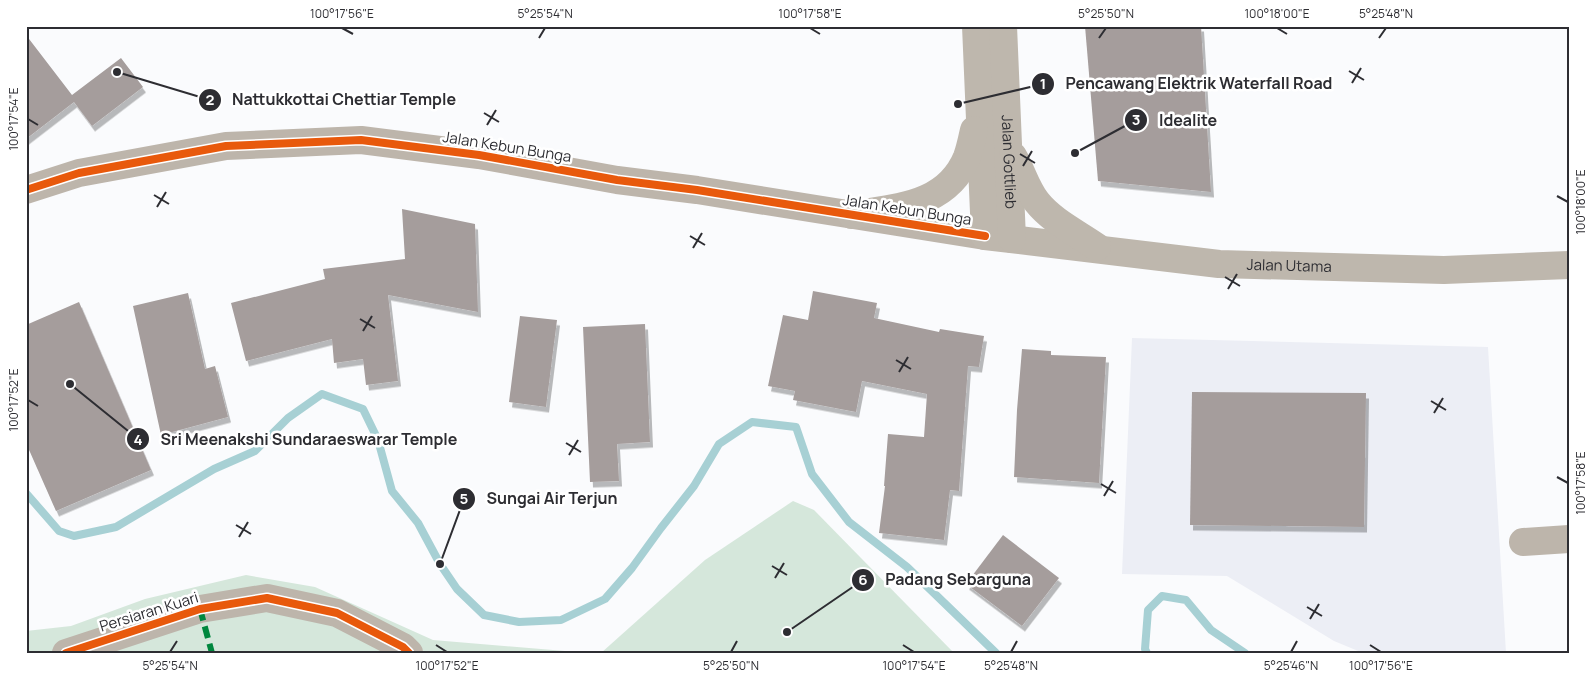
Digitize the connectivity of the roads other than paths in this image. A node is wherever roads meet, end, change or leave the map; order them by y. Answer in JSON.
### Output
{"nodes":[{"id":1,"x":976,"y":26,"type":"edge"},
{"id":2,"x":1003,"y":26,"type":"edge"},
{"id":3,"x":980,"y":106,"type":"junction"},
{"id":4,"x":1008,"y":146,"type":"junction"},
{"id":5,"x":26,"y":190,"type":"edge"},
{"id":6,"x":852,"y":215,"type":"junction"},
{"id":7,"x":985,"y":236,"type":"junction"},
{"id":8,"x":1012,"y":239,"type":"junction"},
{"id":9,"x":1100,"y":250,"type":"junction"},
{"id":10,"x":1569,"y":265,"type":"edge"},
{"id":11,"x":1569,"y":538,"type":"edge"},
{"id":12,"x":1523,"y":542,"type":"dead end"},
{"id":13,"x":66,"y":653,"type":"edge"},
{"id":14,"x":409,"y":653,"type":"edge"}],
"edges":[{"from":1,"to":3,"type":"main road","name":"Jalan Gottlieb"},
{"from":2,"to":4,"type":"main road","name":"Jalan Gottlieb"},
{"from":3,"to":6,"type":"main road"},
{"from":3,"to":7,"type":"main road","name":"Jalan Gottlieb"},
{"from":4,"to":8,"type":"main road","name":"Jalan Gottlieb"},
{"from":4,"to":9,"type":"main road"},
{"from":5,"to":6,"type":"street","name":"Jalan Kebun Bunga"},
{"from":6,"to":7,"type":"street","name":"Jalan Kebun Bunga"},
{"from":7,"to":8,"type":"main road","name":"Jalan Utama"},
{"from":8,"to":9,"type":"main road","name":"Jalan Utama"},
{"from":9,"to":10,"type":"main road","name":"Jalan Utama"},
{"from":11,"to":12,"type":"street"},
{"from":13,"to":14,"type":"street","name":"Persiaran Kuari"}]}
